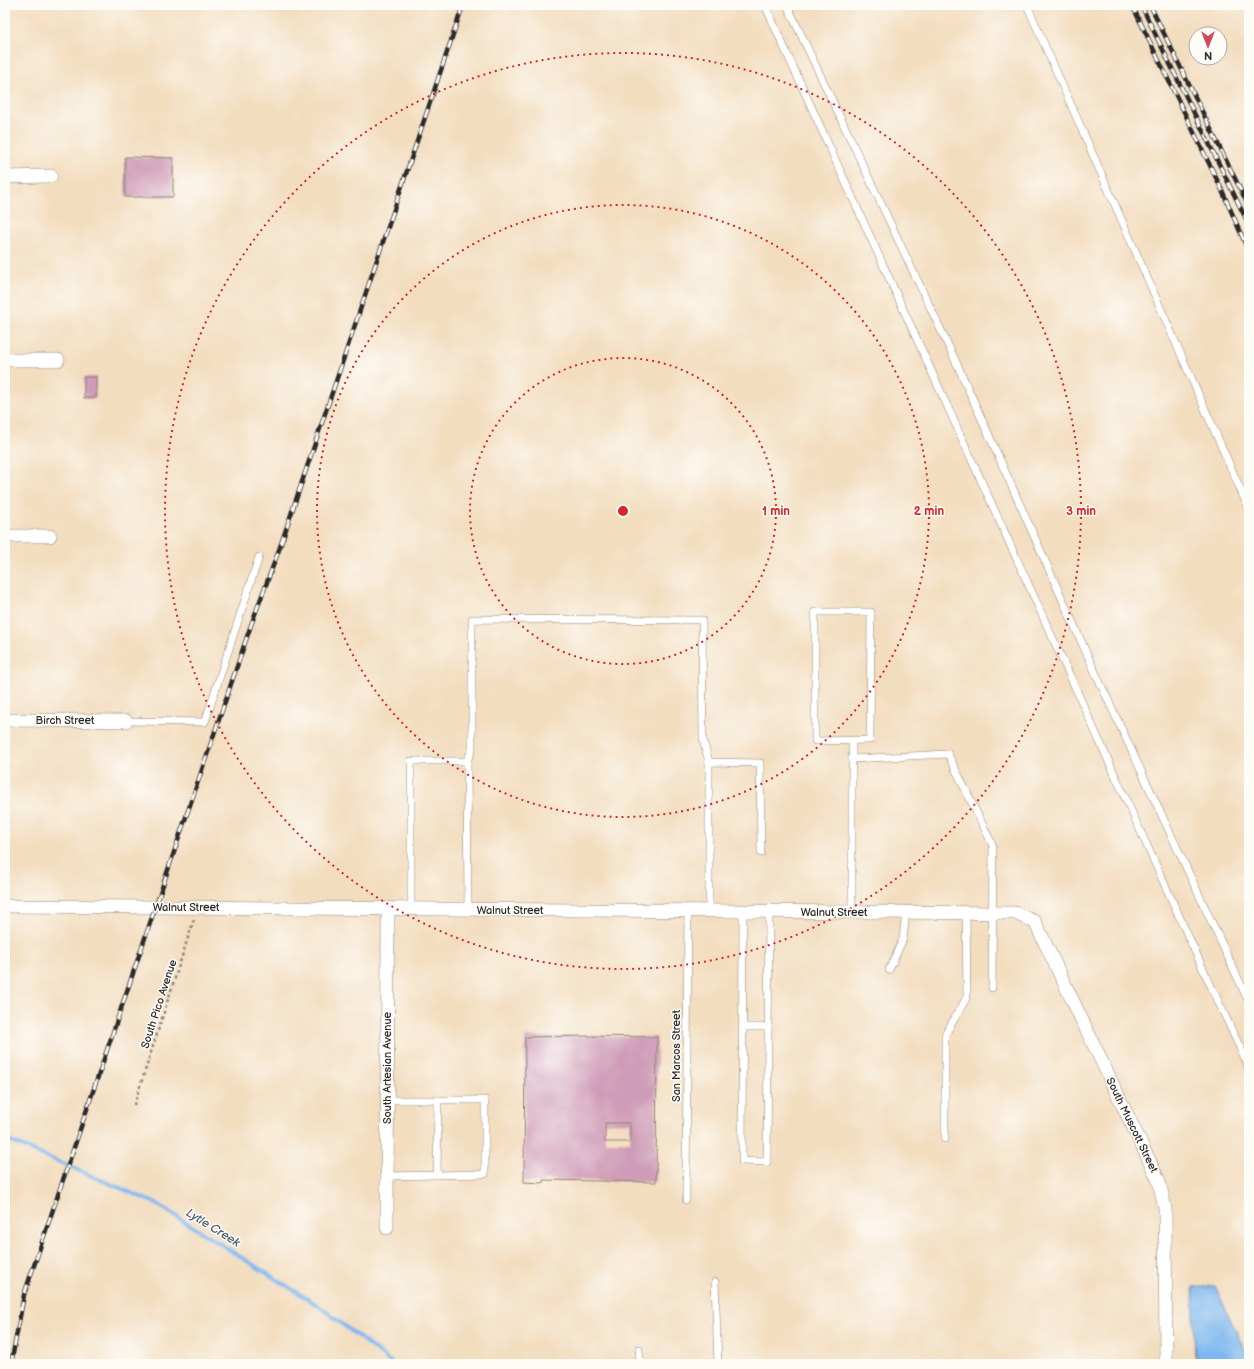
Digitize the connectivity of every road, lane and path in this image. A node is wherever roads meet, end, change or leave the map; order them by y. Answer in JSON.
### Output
{"nodes":[{"id":1,"x":765,"y":5,"type":"edge"},
{"id":2,"x":787,"y":5,"type":"edge"},
{"id":3,"x":1026,"y":5,"type":"edge"},
{"id":4,"x":51,"y":176,"type":"dead end"},
{"id":5,"x":5,"y":177,"type":"edge"},
{"id":6,"x":5,"y":360,"type":"edge"},
{"id":7,"x":58,"y":360,"type":"dead end"},
{"id":8,"x":1249,"y":509,"type":"edge"},
{"id":9,"x":5,"y":536,"type":"edge"},
{"id":10,"x":50,"y":536,"type":"dead end"},
{"id":11,"x":259,"y":557,"type":"dead end"},
{"id":12,"x":5,"y":720,"type":"edge"},
{"id":13,"x":126,"y":720,"type":"joint"},
{"id":14,"x":852,"y":741,"type":"junction"},
{"id":15,"x":852,"y":759,"type":"junction"},
{"id":16,"x":467,"y":761,"type":"junction"},
{"id":17,"x":709,"y":762,"type":"junction"},
{"id":18,"x":761,"y":853,"type":"dead end"},
{"id":19,"x":5,"y":906,"type":"edge"},
{"id":20,"x":198,"y":907,"type":"junction"},
{"id":21,"x":388,"y":909,"type":"junction"},
{"id":22,"x":411,"y":909,"type":"junction"},
{"id":23,"x":468,"y":909,"type":"junction"},
{"id":24,"x":688,"y":911,"type":"junction"},
{"id":25,"x":709,"y":911,"type":"junction"},
{"id":26,"x":743,"y":911,"type":"junction"},
{"id":27,"x":768,"y":911,"type":"junction"},
{"id":28,"x":852,"y":912,"type":"junction"},
{"id":29,"x":906,"y":912,"type":"junction"},
{"id":30,"x":966,"y":912,"type":"junction"},
{"id":31,"x":993,"y":913,"type":"junction"},
{"id":32,"x":1015,"y":913,"type":"joint"},
{"id":33,"x":889,"y":970,"type":"dead end"},
{"id":34,"x":992,"y":988,"type":"dead end"},
{"id":35,"x":1249,"y":1002,"type":"edge"},
{"id":36,"x":743,"y":1027,"type":"junction"},
{"id":37,"x":768,"y":1027,"type":"junction"},
{"id":38,"x":1249,"y":1067,"type":"edge"},
{"id":39,"x":387,"y":1100,"type":"junction"},
{"id":40,"x":438,"y":1100,"type":"junction"},
{"id":41,"x":134,"y":1106,"type":"dead end"},
{"id":42,"x":945,"y":1139,"type":"dead end"},
{"id":43,"x":437,"y":1175,"type":"junction"},
{"id":44,"x":387,"y":1176,"type":"junction"},
{"id":45,"x":686,"y":1200,"type":"dead end"},
{"id":46,"x":387,"y":1228,"type":"dead end"},
{"id":47,"x":716,"y":1282,"type":"dead end"},
{"id":48,"x":639,"y":1349,"type":"dead end"},
{"id":49,"x":640,"y":1364,"type":"edge"},
{"id":50,"x":718,"y":1364,"type":"edge"},
{"id":51,"x":1166,"y":1364,"type":"edge"}],
"edges":[{"from":1,"to":38,"type":"lane"},
{"from":2,"to":35,"type":"lane"},
{"from":3,"to":8,"type":"lane"},
{"from":4,"to":5,"type":"street"},
{"from":6,"to":7,"type":"street"},
{"from":9,"to":10,"type":"street"},
{"from":11,"to":13,"type":"lane"},
{"from":12,"to":13,"type":"street","name":"Birch Street"},
{"from":14,"to":14,"type":"lane"},
{"from":14,"to":15,"type":"lane"},
{"from":15,"to":28,"type":"lane"},
{"from":15,"to":31,"type":"lane"},
{"from":16,"to":17,"type":"lane"},
{"from":16,"to":22,"type":"lane"},
{"from":16,"to":23,"type":"lane"},
{"from":17,"to":18,"type":"lane"},
{"from":17,"to":25,"type":"lane"},
{"from":19,"to":20,"type":"street","name":"Walnut Street"},
{"from":20,"to":21,"type":"street","name":"Walnut Street"},
{"from":20,"to":41,"type":"path","name":"South Pico Avenue"},
{"from":21,"to":22,"type":"street","name":"Walnut Street"},
{"from":21,"to":39,"type":"street","name":"South Artesian Avenue"},
{"from":22,"to":23,"type":"street","name":"Walnut Street"},
{"from":23,"to":24,"type":"street","name":"Walnut Street"},
{"from":24,"to":25,"type":"street","name":"Walnut Street"},
{"from":24,"to":45,"type":"lane","name":"San Marcos Street"},
{"from":25,"to":26,"type":"street","name":"Walnut Street"},
{"from":26,"to":27,"type":"street","name":"Walnut Street"},
{"from":26,"to":36,"type":"lane"},
{"from":27,"to":28,"type":"street","name":"Walnut Street"},
{"from":27,"to":37,"type":"lane"},
{"from":28,"to":29,"type":"street","name":"Walnut Street"},
{"from":29,"to":30,"type":"street","name":"Walnut Street"},
{"from":29,"to":33,"type":"lane"},
{"from":30,"to":31,"type":"street","name":"Walnut Street"},
{"from":30,"to":42,"type":"lane"},
{"from":31,"to":32,"type":"street","name":"Walnut Street"},
{"from":31,"to":34,"type":"lane"},
{"from":32,"to":51,"type":"street","name":"South Muscott Street"},
{"from":36,"to":37,"type":"lane"},
{"from":36,"to":37,"type":"lane"},
{"from":39,"to":40,"type":"lane"},
{"from":39,"to":44,"type":"street","name":"South Artesian Avenue"},
{"from":40,"to":43,"type":"lane"},
{"from":40,"to":43,"type":"lane"},
{"from":43,"to":44,"type":"lane"},
{"from":44,"to":46,"type":"street","name":"South Artesian Avenue"},
{"from":47,"to":50,"type":"lane"},
{"from":48,"to":49,"type":"lane"}]}
